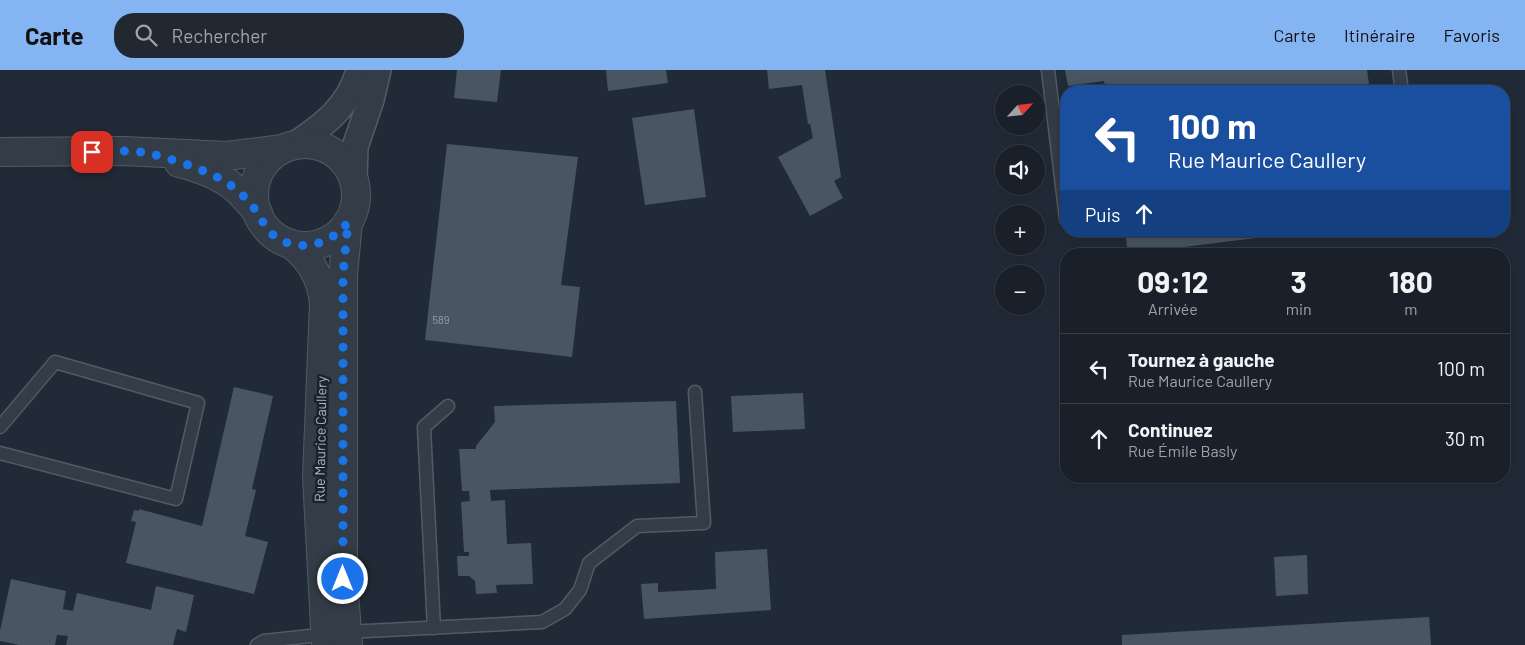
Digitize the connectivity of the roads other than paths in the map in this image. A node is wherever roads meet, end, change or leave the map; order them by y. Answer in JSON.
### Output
{"nodes":[{"id":1,"x":360,"y":70,"type":"edge"},
{"id":2,"x":378,"y":70,"type":"edge"},
{"id":3,"x":1048,"y":70,"type":"edge"},
{"id":4,"x":1399,"y":70,"type":"edge"},
{"id":5,"x":1401,"y":85,"type":"edge"},
{"id":6,"x":288,"y":147,"type":"junction"},
{"id":7,"x":0,"y":152,"type":"edge"},
{"id":8,"x":141,"y":152,"type":"junction"},
{"id":9,"x":1060,"y":169,"type":"edge"},
{"id":10,"x":354,"y":180,"type":"junction"},
{"id":11,"x":258,"y":213,"type":"junction"},
{"id":12,"x":348,"y":222,"type":"junction"},
{"id":13,"x":291,"y":244,"type":"junction"},
{"id":14,"x":695,"y":392,"type":"dead end"},
{"id":15,"x":448,"y":406,"type":"dead end"},
{"id":16,"x":0,"y":427,"type":"edge"},
{"id":17,"x":0,"y":452,"type":"edge"},
{"id":18,"x":434,"y":628,"type":"junction"},
{"id":19,"x":337,"y":639,"type":"edge"},
{"id":20,"x":257,"y":645,"type":"edge"}],
"edges":[{"from":1,"to":6,"type":"street","name":"Rue Maurice Caullery"},
{"from":2,"to":10,"type":"street","name":"Rue Maurice Caullery"},
{"from":3,"to":9,"type":"lane"},
{"from":4,"to":5,"type":"lane"},
{"from":6,"to":8,"type":"street"},
{"from":6,"to":10,"type":"street"},
{"from":6,"to":11,"type":"street","name":"Rue Maurice Caullery"},
{"from":7,"to":8,"type":"street"},
{"from":8,"to":11,"type":"street"},
{"from":10,"to":12,"type":"street","name":"Rue Maurice Caullery"},
{"from":11,"to":13,"type":"street","name":"Rue Maurice Caullery"},
{"from":12,"to":13,"type":"street","name":"Rue Maurice Caullery"},
{"from":12,"to":19,"type":"street","name":"Rue Maurice Caullery"},
{"from":13,"to":19,"type":"street","name":"Rue Maurice Caullery"},
{"from":14,"to":18,"type":"lane"},
{"from":15,"to":18,"type":"lane"},
{"from":16,"to":17,"type":"lane"},
{"from":18,"to":19,"type":"lane"},
{"from":19,"to":20,"type":"lane"}]}
